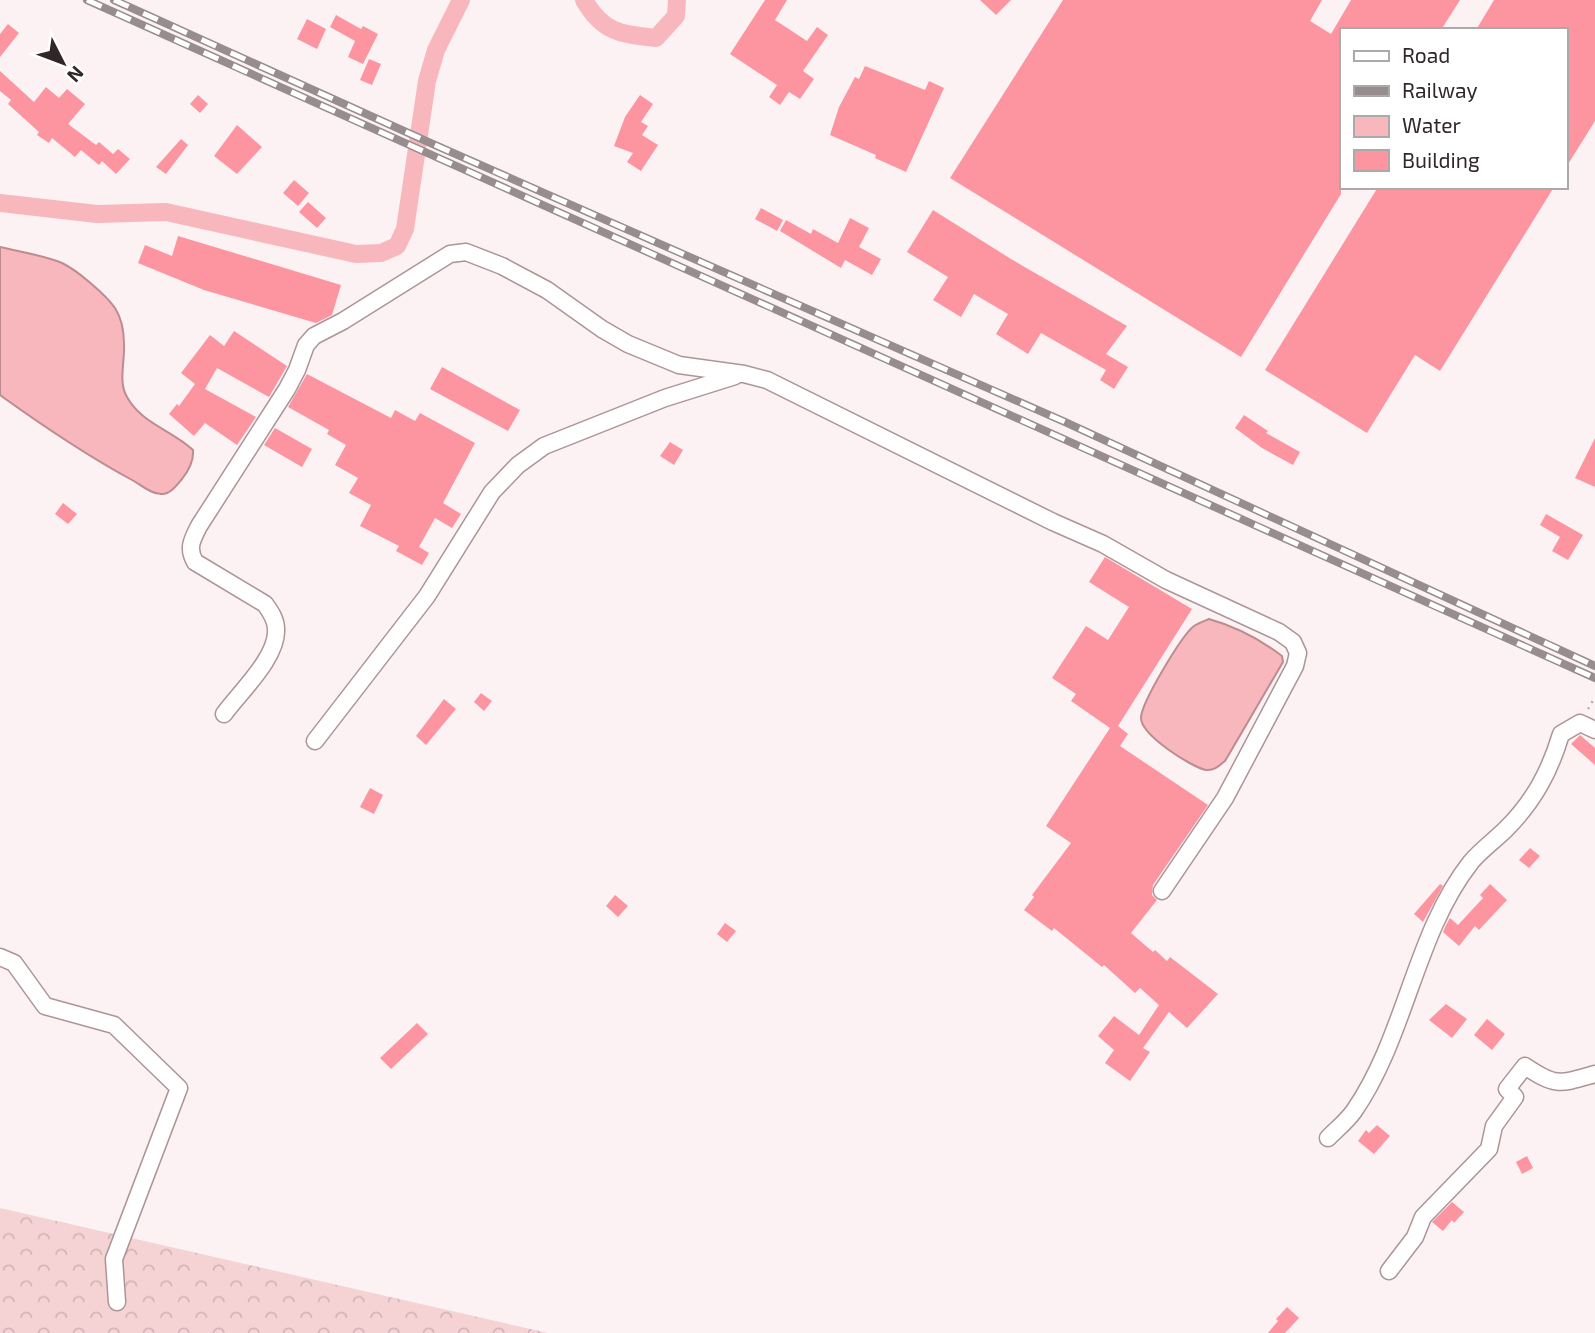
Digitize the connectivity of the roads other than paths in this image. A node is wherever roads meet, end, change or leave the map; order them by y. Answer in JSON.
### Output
{"nodes":[{"id":1,"x":744,"y":374,"type":"junction"},
{"id":2,"x":224,"y":714,"type":"dead end"},
{"id":3,"x":1595,"y":730,"type":"edge"},
{"id":4,"x":315,"y":741,"type":"dead end"},
{"id":5,"x":1162,"y":891,"type":"dead end"},
{"id":6,"x":0,"y":957,"type":"edge"},
{"id":7,"x":1595,"y":1074,"type":"edge"},
{"id":8,"x":1328,"y":1138,"type":"dead end"},
{"id":9,"x":1389,"y":1271,"type":"dead end"},
{"id":10,"x":117,"y":1302,"type":"dead end"}],
"edges":[{"from":1,"to":2,"type":"street"},
{"from":1,"to":4,"type":"street"},
{"from":1,"to":5,"type":"street"},
{"from":3,"to":8,"type":"street"},
{"from":6,"to":10,"type":"street"},
{"from":7,"to":9,"type":"street"}]}
